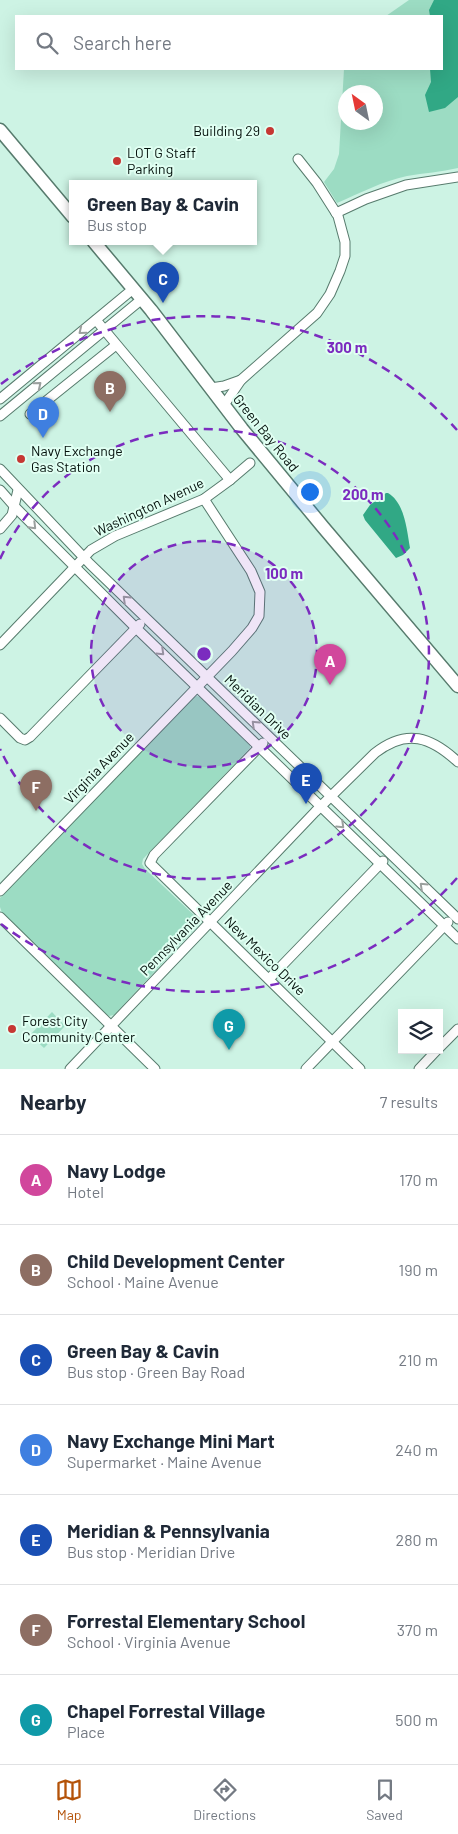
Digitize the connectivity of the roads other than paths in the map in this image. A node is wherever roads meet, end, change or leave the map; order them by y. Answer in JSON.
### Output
{"nodes":[{"id":1,"x":0,"y":130,"type":"edge"},
{"id":2,"x":298,"y":159,"type":"dead end"},
{"id":3,"x":458,"y":178,"type":"edge"},
{"id":4,"x":69,"y":212,"type":"edge"},
{"id":5,"x":336,"y":213,"type":"junction"},
{"id":6,"x":96,"y":245,"type":"edge"},
{"id":7,"x":133,"y":289,"type":"junction"},
{"id":8,"x":142,"y":299,"type":"junction"},
{"id":9,"x":96,"y":320,"type":"junction"},
{"id":10,"x":104,"y":331,"type":"junction"},
{"id":11,"x":116,"y":344,"type":"junction"},
{"id":12,"x":241,"y":380,"type":"junction"},
{"id":13,"x":211,"y":388,"type":"junction"},
{"id":14,"x":0,"y":399,"type":"edge"},
{"id":15,"x":224,"y":405,"type":"junction"},
{"id":16,"x":30,"y":414,"type":"dead end"},
{"id":17,"x":0,"y":416,"type":"edge"},
{"id":18,"x":250,"y":463,"type":"dead end"},
{"id":19,"x":0,"y":469,"type":"edge"},
{"id":20,"x":230,"y":480,"type":"junction"},
{"id":21,"x":0,"y":490,"type":"edge"},
{"id":22,"x":18,"y":490,"type":"junction"},
{"id":23,"x":204,"y":499,"type":"junction"},
{"id":24,"x":15,"y":507,"type":"junction"},
{"id":25,"x":0,"y":529,"type":"edge"},
{"id":26,"x":84,"y":558,"type":"junction"},
{"id":27,"x":74,"y":567,"type":"junction"},
{"id":28,"x":145,"y":618,"type":"junction"},
{"id":29,"x":136,"y":628,"type":"junction"},
{"id":30,"x":0,"y":645,"type":"edge"},
{"id":31,"x":206,"y":676,"type":"junction"},
{"id":32,"x":196,"y":686,"type":"junction"},
{"id":33,"x":458,"y":686,"type":"edge"},
{"id":34,"x":0,"y":718,"type":"edge"},
{"id":35,"x":269,"y":737,"type":"junction"},
{"id":36,"x":259,"y":747,"type":"junction"},
{"id":37,"x":458,"y":762,"type":"edge"},
{"id":38,"x":331,"y":796,"type":"junction"},
{"id":39,"x":321,"y":806,"type":"junction"},
{"id":40,"x":390,"y":855,"type":"junction"},
{"id":41,"x":381,"y":864,"type":"junction"},
{"id":42,"x":0,"y":890,"type":"edge"},
{"id":43,"x":0,"y":917,"type":"edge"},
{"id":44,"x":456,"y":918,"type":"edge"},
{"id":45,"x":210,"y":922,"type":"junction"},
{"id":46,"x":445,"y":926,"type":"junction"},
{"id":47,"x":458,"y":939,"type":"edge"},
{"id":48,"x":268,"y":979,"type":"junction"},
{"id":49,"x":111,"y":1026,"type":"junction"},
{"id":50,"x":458,"y":1029,"type":"edge"},
{"id":51,"x":332,"y":1042,"type":"junction"},
{"id":52,"x":443,"y":1044,"type":"edge"},
{"id":53,"x":433,"y":1054,"type":"edge"},
{"id":54,"x":70,"y":1069,"type":"edge"},
{"id":55,"x":155,"y":1069,"type":"edge"},
{"id":56,"x":306,"y":1069,"type":"edge"},
{"id":57,"x":360,"y":1069,"type":"edge"},
{"id":58,"x":419,"y":1069,"type":"edge"}],
"edges":[{"from":1,"to":4,"type":"main road"},
{"from":2,"to":5,"type":"street"},
{"from":3,"to":5,"type":"street"},
{"from":5,"to":12,"type":"street"},
{"from":6,"to":7,"type":"main road","name":"Green Bay Road"},
{"from":7,"to":8,"type":"main road","name":"Green Bay Road"},
{"from":7,"to":9,"type":"street"},
{"from":8,"to":10,"type":"street"},
{"from":8,"to":13,"type":"main road","name":"Green Bay Road"},
{"from":9,"to":10,"type":"street"},
{"from":9,"to":14,"type":"street","one_way":true},
{"from":10,"to":11,"type":"street"},
{"from":17,"to":10,"type":"street","one_way":true},
{"from":11,"to":16,"type":"street"},
{"from":11,"to":20,"type":"street"},
{"from":12,"to":13,"type":"street"},
{"from":12,"to":15,"type":"street"},
{"from":13,"to":15,"type":"main road","name":"Green Bay Road"},
{"from":15,"to":33,"type":"main road","name":"Green Bay Road"},
{"from":18,"to":20,"type":"street","name":"Washington Avenue"},
{"from":19,"to":22,"type":"street","name":"Meridian Drive"},
{"from":20,"to":23,"type":"street","name":"Washington Avenue"},
{"from":21,"to":24,"type":"street","name":"Meridian Drive"},
{"from":22,"to":24,"type":"street"},
{"from":22,"to":26,"type":"street","name":"Meridian Drive"},
{"from":23,"to":26,"type":"street","name":"Washington Avenue"},
{"from":23,"to":31,"type":"street","name":"Virginia Avenue"},
{"from":24,"to":25,"type":"street"},
{"from":24,"to":27,"type":"street","name":"Meridian Drive","one_way":true},
{"from":26,"to":27,"type":"street","name":"Washington Avenue"},
{"from":28,"to":26,"type":"street","name":"Meridian Drive","one_way":true},
{"from":27,"to":29,"type":"street","name":"Meridian Drive"},
{"from":27,"to":30,"type":"street","name":"Washington Avenue"},
{"from":28,"to":29,"type":"street"},
{"from":28,"to":31,"type":"street","name":"Meridian Drive"},
{"from":29,"to":32,"type":"street","name":"Meridian Drive","one_way":true},
{"from":29,"to":34,"type":"street"},
{"from":31,"to":32,"type":"street","name":"Virginia Avenue"},
{"from":35,"to":31,"type":"street","name":"Meridian Drive","one_way":true},
{"from":32,"to":36,"type":"street","name":"Meridian Drive"},
{"from":32,"to":42,"type":"street","name":"Virginia Avenue"},
{"from":35,"to":36,"type":"street"},
{"from":35,"to":38,"type":"street","name":"Meridian Drive"},
{"from":36,"to":39,"type":"street","name":"Meridian Drive"},
{"from":36,"to":45,"type":"street","name":"New Mexico Drive"},
{"from":37,"to":38,"type":"street","name":"Pennsylvania Avenue"},
{"from":38,"to":39,"type":"street","name":"Pennsylvania Avenue"},
{"from":38,"to":40,"type":"street","name":"Meridian Drive"},
{"from":39,"to":41,"type":"street","name":"Meridian Drive","one_way":true},
{"from":39,"to":45,"type":"street","name":"Pennsylvania Avenue"},
{"from":40,"to":41,"type":"street"},
{"from":44,"to":40,"type":"street","name":"Meridian Drive","one_way":true},
{"from":41,"to":46,"type":"street","name":"Meridian Drive"},
{"from":41,"to":48,"type":"street"},
{"from":43,"to":49,"type":"street"},
{"from":44,"to":46,"type":"street"},
{"from":45,"to":48,"type":"street","name":"New Mexico Drive"},
{"from":45,"to":49,"type":"street","name":"Pennsylvania Avenue"},
{"from":46,"to":47,"type":"street","name":"Meridian Drive"},
{"from":46,"to":51,"type":"street"},
{"from":48,"to":51,"type":"street","name":"New Mexico Drive"},
{"from":49,"to":54,"type":"street","name":"Pennsylvania Avenue"},
{"from":49,"to":55,"type":"street"},
{"from":50,"to":52,"type":"street"},
{"from":51,"to":56,"type":"street"},
{"from":51,"to":57,"type":"street","name":"New Mexico Drive"},
{"from":53,"to":58,"type":"street"}]}
